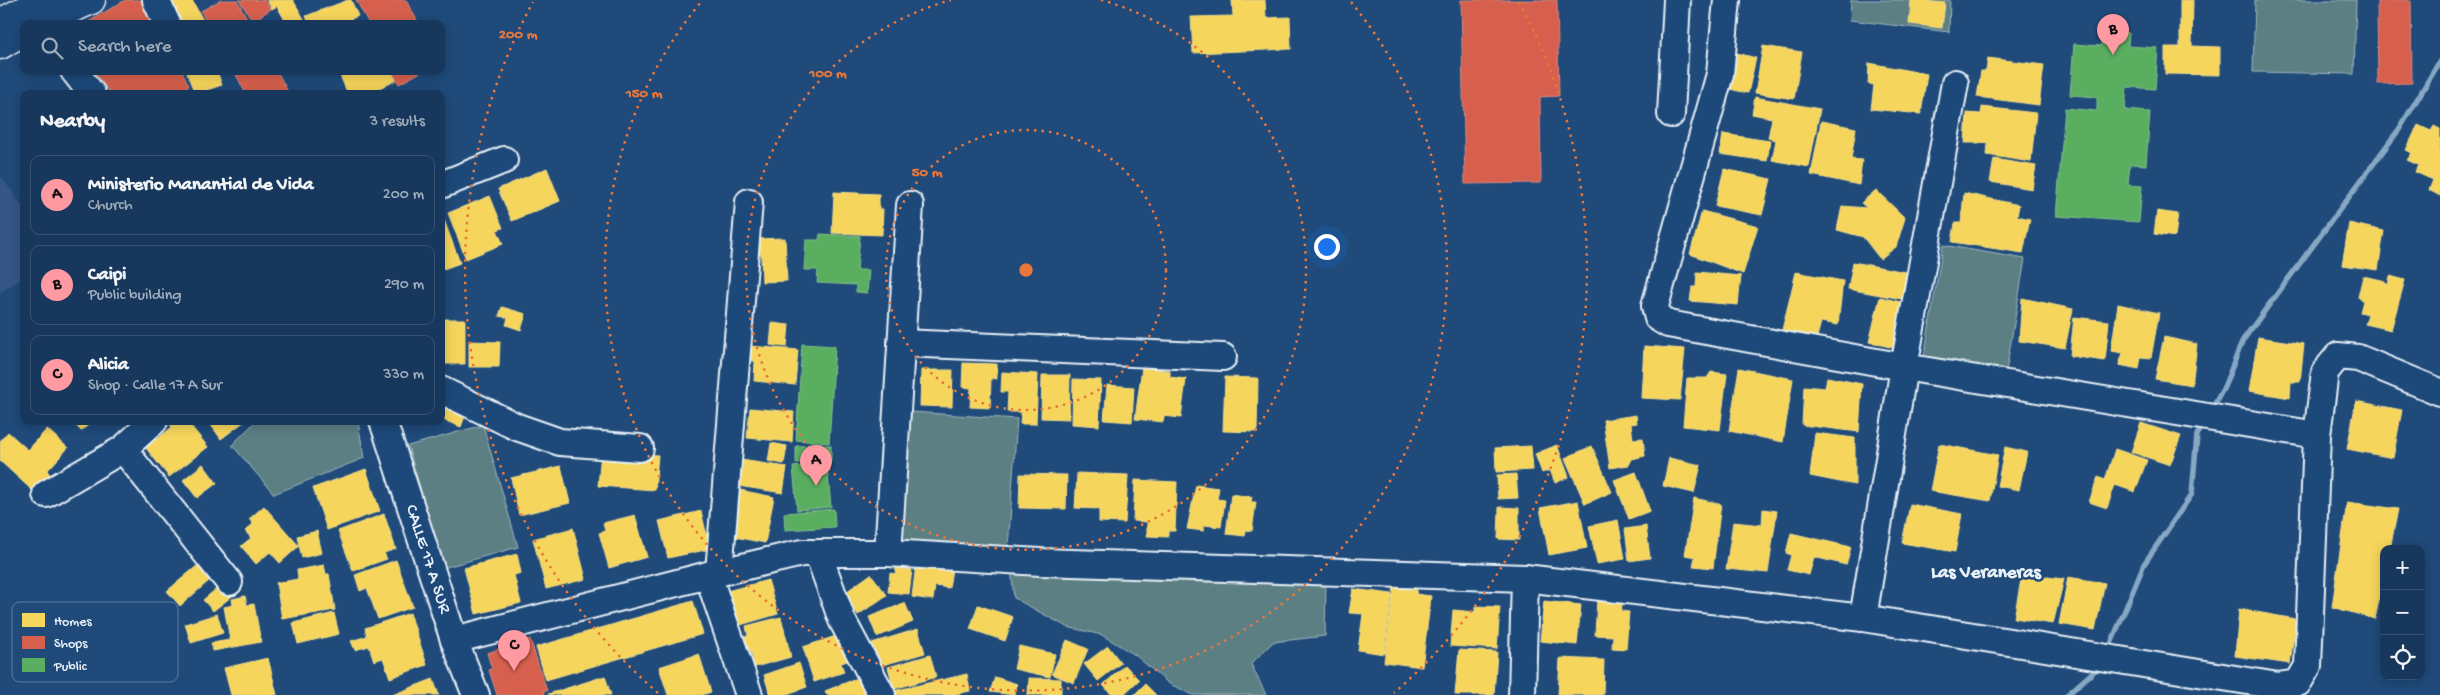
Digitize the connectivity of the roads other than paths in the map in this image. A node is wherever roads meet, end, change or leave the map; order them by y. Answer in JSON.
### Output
{"nodes":[{"id":1,"x":91,"y":0,"type":"edge"},
{"id":2,"x":156,"y":0,"type":"edge"},
{"id":3,"x":1677,"y":0,"type":"edge"},
{"id":4,"x":1727,"y":0,"type":"edge"},
{"id":5,"x":35,"y":18,"type":"edge"},
{"id":6,"x":20,"y":20,"type":"edge"},
{"id":7,"x":21,"y":20,"type":"edge"},
{"id":8,"x":165,"y":20,"type":"edge"},
{"id":9,"x":0,"y":23,"type":"edge"},
{"id":10,"x":20,"y":30,"type":"edge"},
{"id":11,"x":0,"y":45,"type":"edge"},
{"id":12,"x":77,"y":75,"type":"edge"},
{"id":13,"x":1955,"y":83,"type":"dead end"},
{"id":14,"x":89,"y":90,"type":"edge"},
{"id":15,"x":1670,"y":114,"type":"dead end"},
{"id":16,"x":504,"y":160,"type":"dead end"},
{"id":17,"x":445,"y":183,"type":"edge"},
{"id":18,"x":749,"y":202,"type":"dead end"},
{"id":19,"x":910,"y":205,"type":"dead end"},
{"id":20,"x":901,"y":343,"type":"junction"},
{"id":21,"x":1223,"y":357,"type":"dead end"},
{"id":22,"x":1904,"y":367,"type":"junction"},
{"id":23,"x":445,"y":392,"type":"edge"},
{"id":24,"x":2440,"y":392,"type":"edge"},
{"id":25,"x":150,"y":425,"type":"edge"},
{"id":26,"x":384,"y":425,"type":"edge"},
{"id":27,"x":2317,"y":435,"type":"junction"},
{"id":28,"x":640,"y":448,"type":"dead end"},
{"id":29,"x":123,"y":449,"type":"junction"},
{"id":30,"x":46,"y":494,"type":"dead end"},
{"id":31,"x":818,"y":553,"type":"junction"},
{"id":32,"x":888,"y":553,"type":"junction"},
{"id":33,"x":714,"y":574,"type":"junction"},
{"id":34,"x":1525,"y":578,"type":"junction"},
{"id":35,"x":229,"y":582,"type":"dead end"},
{"id":36,"x":1863,"y":618,"type":"junction"},
{"id":37,"x":454,"y":640,"type":"junction"},
{"id":38,"x":476,"y":695,"type":"edge"},
{"id":39,"x":749,"y":695,"type":"edge"},
{"id":40,"x":882,"y":695,"type":"edge"},
{"id":41,"x":1522,"y":695,"type":"edge"}],
"edges":[{"from":1,"to":5,"type":"main road"},
{"from":2,"to":8,"type":"street"},
{"from":3,"to":15,"type":"street"},
{"from":4,"to":22,"type":"street"},
{"from":5,"to":7,"type":"main road"},
{"from":6,"to":9,"type":"main road"},
{"from":10,"to":11,"type":"main road"},
{"from":12,"to":14,"type":"street"},
{"from":13,"to":22,"type":"street"},
{"from":16,"to":17,"type":"street"},
{"from":18,"to":33,"type":"street"},
{"from":19,"to":20,"type":"street"},
{"from":20,"to":21,"type":"street"},
{"from":20,"to":32,"type":"street"},
{"from":22,"to":27,"type":"street"},
{"from":22,"to":36,"type":"street"},
{"from":23,"to":28,"type":"street"},
{"from":24,"to":27,"type":"street"},
{"from":25,"to":29,"type":"street"},
{"from":26,"to":37,"type":"street","name":"CALLE 17 A SUR"},
{"from":27,"to":36,"type":"street"},
{"from":29,"to":30,"type":"street"},
{"from":29,"to":35,"type":"street"},
{"from":31,"to":32,"type":"street"},
{"from":31,"to":33,"type":"street"},
{"from":31,"to":40,"type":"street"},
{"from":32,"to":34,"type":"street"},
{"from":33,"to":37,"type":"street"},
{"from":33,"to":39,"type":"street"},
{"from":34,"to":36,"type":"street"},
{"from":34,"to":41,"type":"street"},
{"from":37,"to":38,"type":"street","name":"CALLE 17 A SUR"}]}
